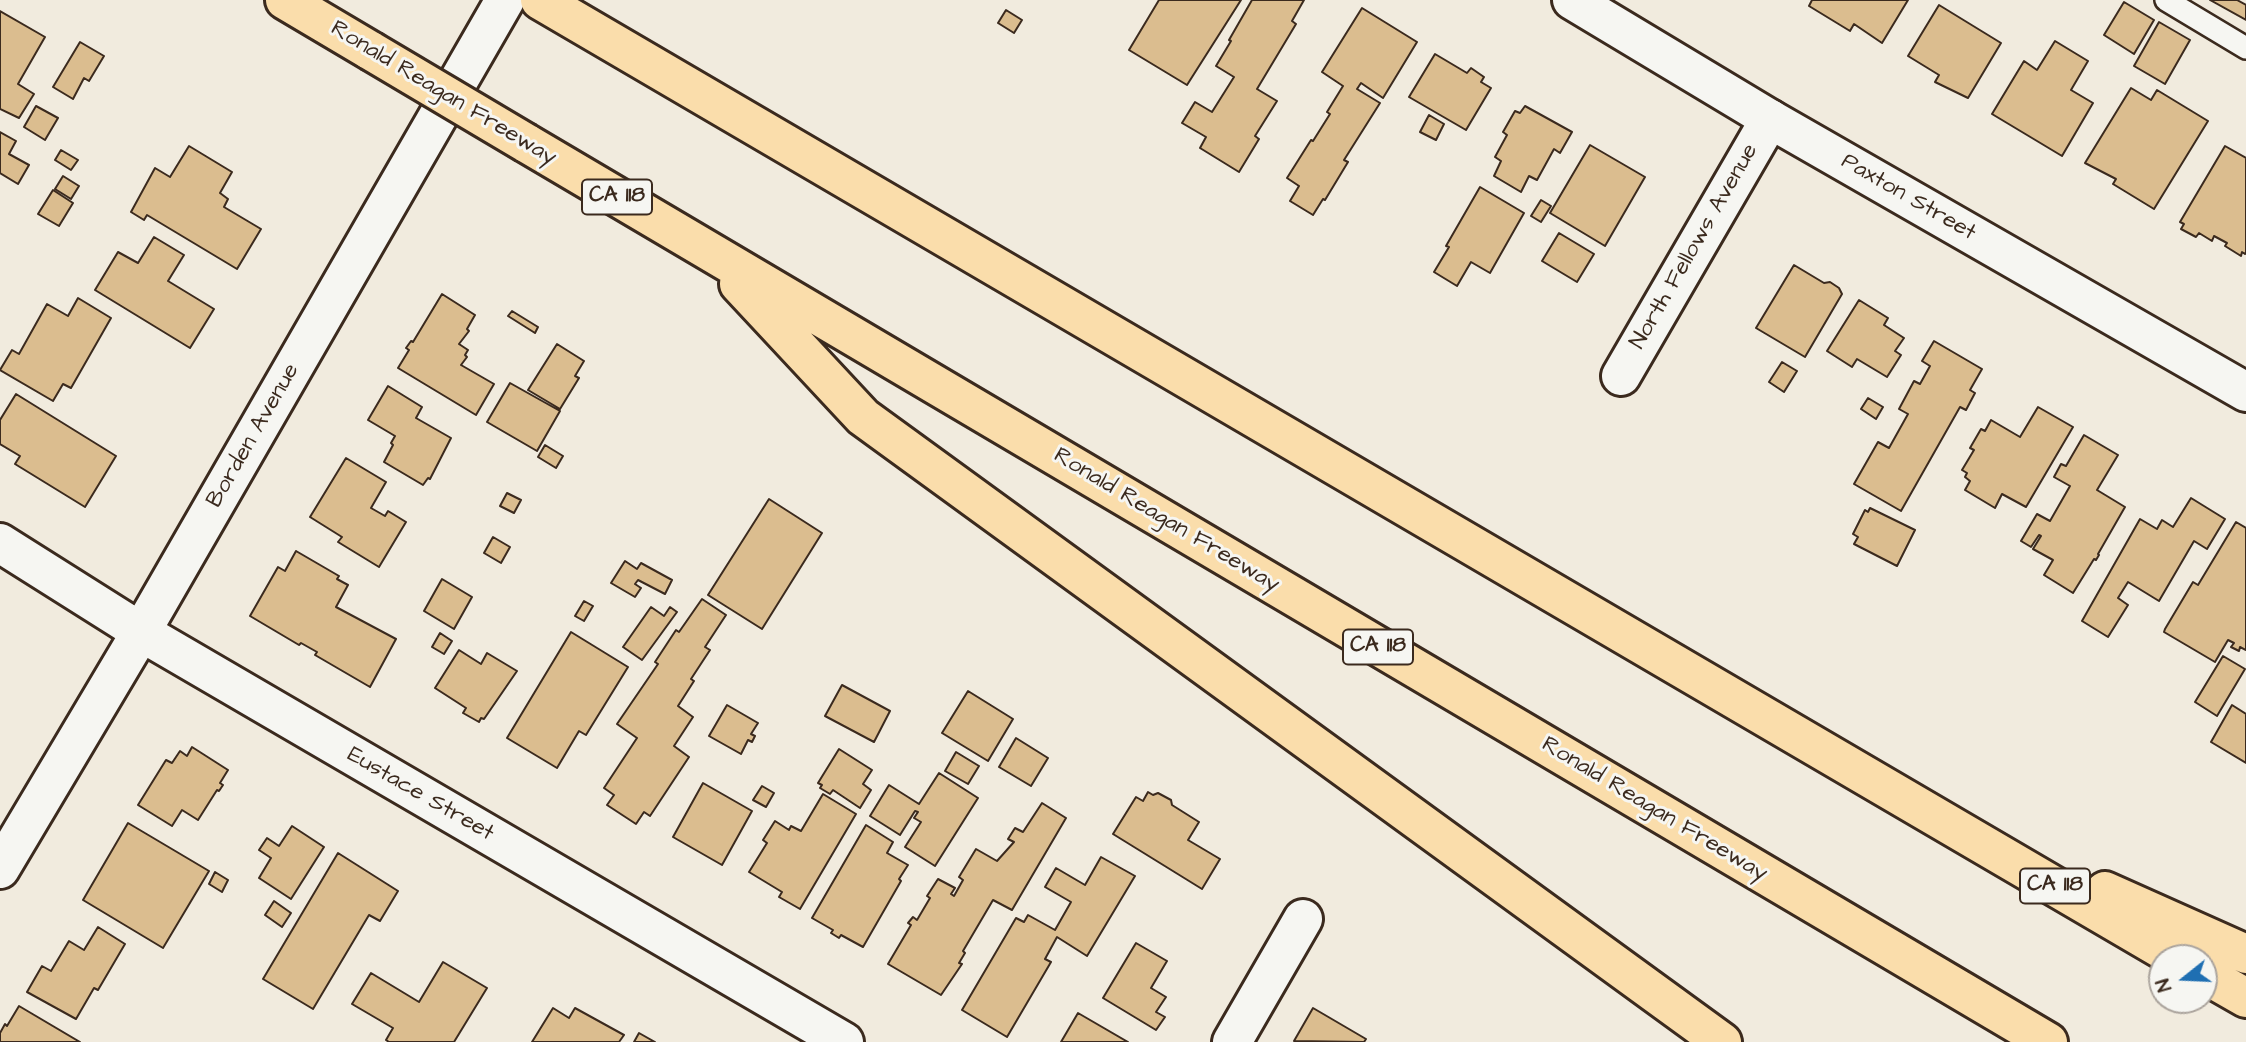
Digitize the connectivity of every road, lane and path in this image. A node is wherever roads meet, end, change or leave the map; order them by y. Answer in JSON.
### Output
{"nodes":[{"id":1,"x":285,"y":0,"type":"edge"},
{"id":2,"x":505,"y":0,"type":"edge"},
{"id":3,"x":540,"y":0,"type":"edge"},
{"id":4,"x":1572,"y":0,"type":"edge"},
{"id":5,"x":2166,"y":0,"type":"edge"},
{"id":6,"x":591,"y":11,"type":"edge"},
{"id":7,"x":2246,"y":48,"type":"edge"},
{"id":8,"x":1770,"y":119,"type":"junction"},
{"id":9,"x":709,"y":252,"type":"junction"},
{"id":10,"x":1620,"y":376,"type":"dead end"},
{"id":11,"x":2246,"y":392,"type":"edge"},
{"id":12,"x":0,"y":543,"type":"edge"},
{"id":13,"x":141,"y":632,"type":"junction"},
{"id":14,"x":1933,"y":814,"type":"junction"},
{"id":15,"x":0,"y":869,"type":"edge"},
{"id":16,"x":1303,"y":919,"type":"dead end"},
{"id":17,"x":2153,"y":944,"type":"edge"},
{"id":18,"x":2246,"y":954,"type":"edge"},
{"id":19,"x":2218,"y":982,"type":"edge"},
{"id":20,"x":2246,"y":998,"type":"edge"},
{"id":21,"x":844,"y":1042,"type":"edge"},
{"id":22,"x":1232,"y":1042,"type":"edge"},
{"id":23,"x":1722,"y":1042,"type":"edge"},
{"id":24,"x":2048,"y":1042,"type":"edge"}],
"edges":[{"from":1,"to":9,"type":"highway","name":"Ronald Reagan Freeway","number":"CA 118","bridge":true},
{"from":2,"to":13,"type":"street","name":"Borden Avenue"},
{"from":3,"to":6,"type":"highway"},
{"from":4,"to":8,"type":"street","name":"Paxton Street"},
{"from":5,"to":7,"type":"lane"},
{"from":6,"to":14,"type":"highway","number":"CA 118"},
{"from":8,"to":10,"type":"street","name":"North Fellows Avenue"},
{"from":8,"to":11,"type":"street","name":"Paxton Street"},
{"from":9,"to":23,"type":"highway"},
{"from":9,"to":24,"type":"highway","name":"Ronald Reagan Freeway","number":"CA 118"},
{"from":12,"to":13,"type":"street","name":"Eustace Street"},
{"from":13,"to":15,"type":"street","name":"Borden Avenue"},
{"from":13,"to":21,"type":"street","name":"Eustace Street"},
{"from":14,"to":17,"type":"highway","number":"CA 118"},
{"from":14,"to":18,"type":"highway"},
{"from":16,"to":22,"type":"street"},
{"from":19,"to":20,"type":"highway"}]}
